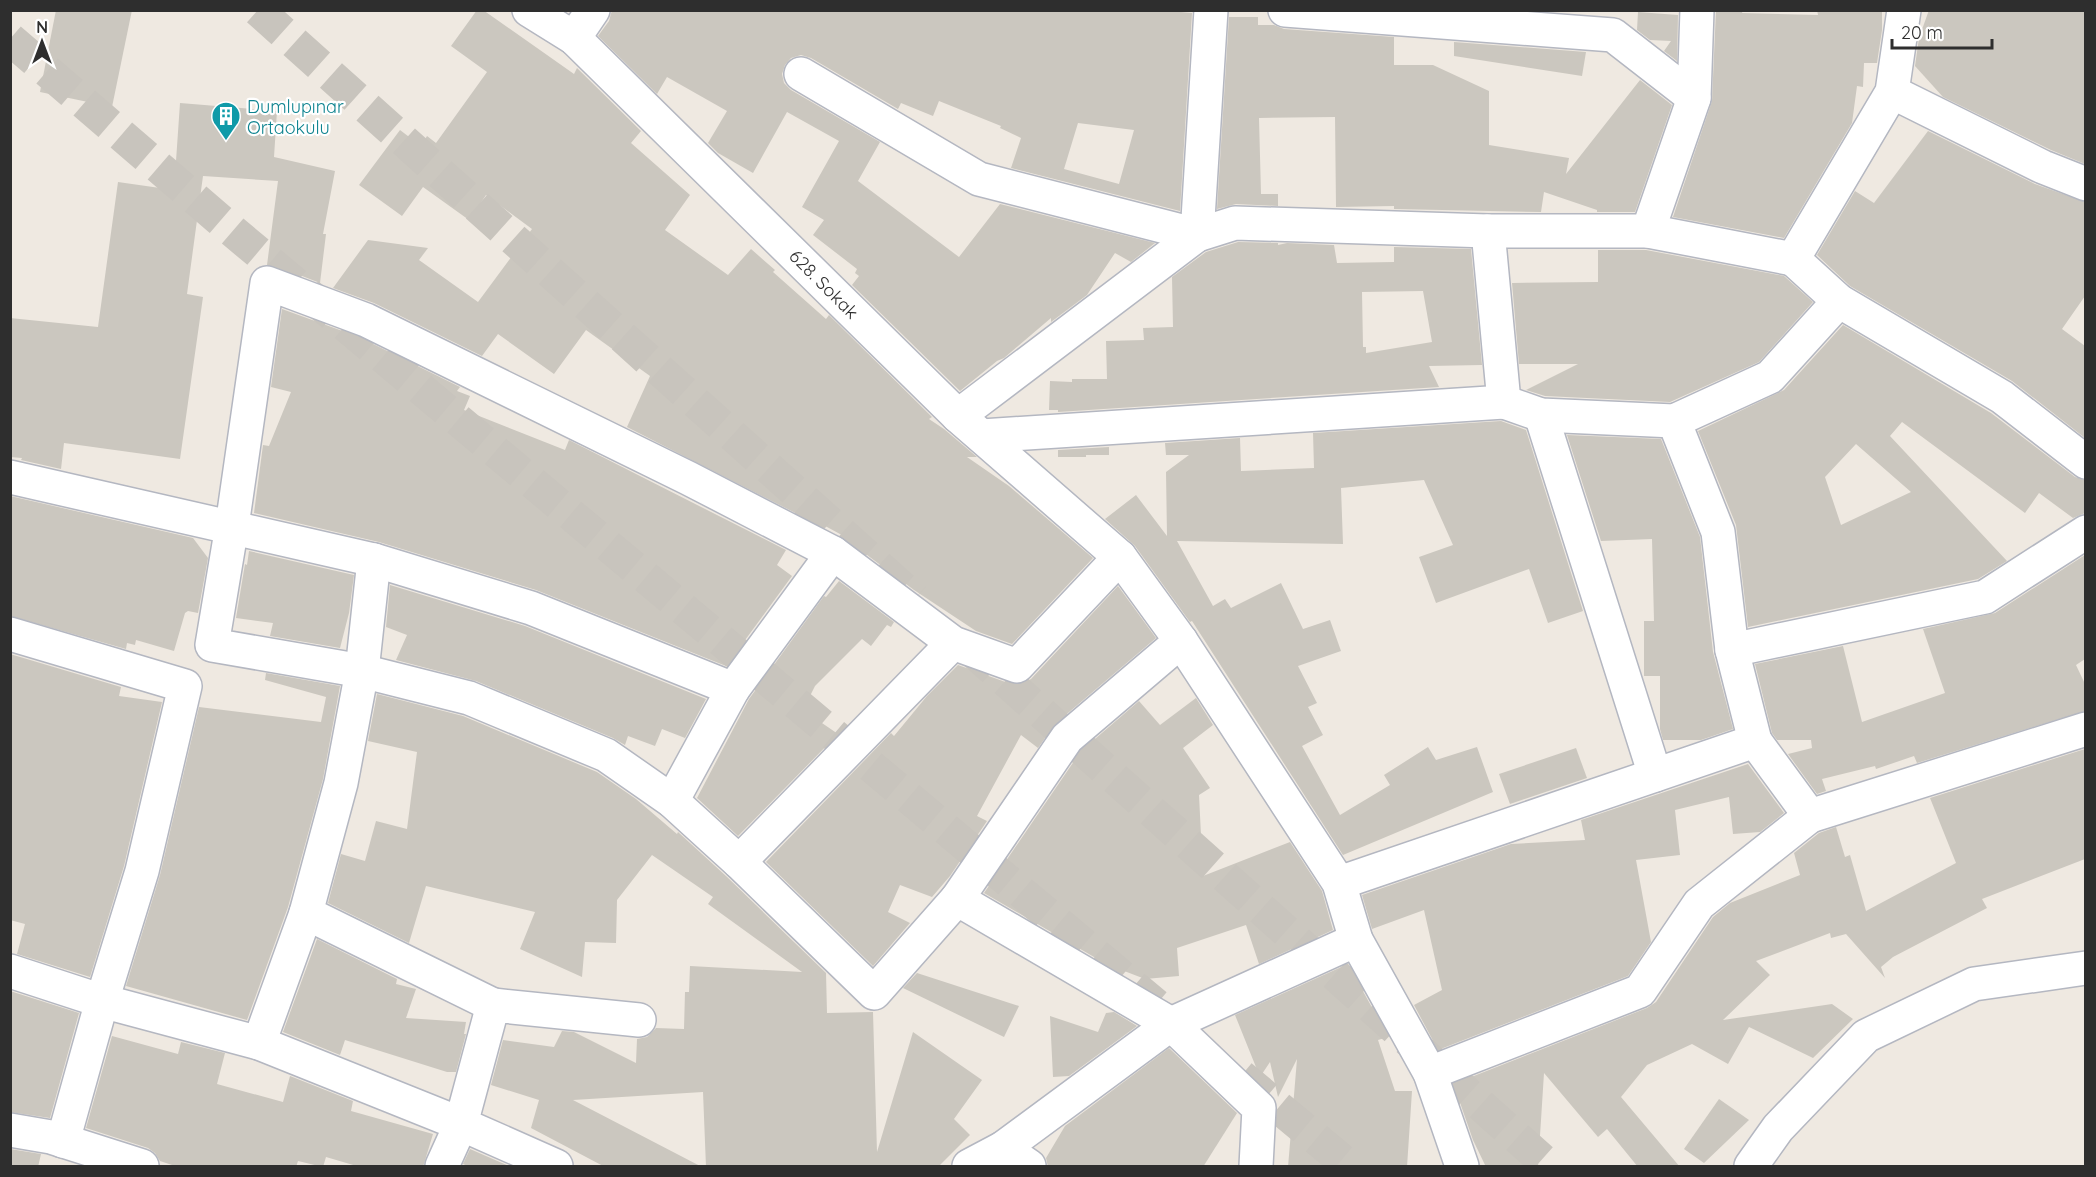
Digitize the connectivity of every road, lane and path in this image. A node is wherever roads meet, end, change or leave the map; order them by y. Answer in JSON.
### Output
{"nodes":[{"id":1,"x":529,"y":10,"type":"edge"},
{"id":2,"x":593,"y":10,"type":"edge"},
{"id":3,"x":1211,"y":10,"type":"edge"},
{"id":4,"x":1285,"y":10,"type":"edge"},
{"id":5,"x":1696,"y":10,"type":"edge"},
{"id":6,"x":1904,"y":10,"type":"edge"},
{"id":7,"x":1612,"y":23,"type":"edge"},
{"id":8,"x":574,"y":38,"type":"junction"},
{"id":9,"x":801,"y":74,"type":"dead end"},
{"id":10,"x":1892,"y":92,"type":"junction"},
{"id":11,"x":1694,"y":98,"type":"junction"},
{"id":12,"x":2085,"y":184,"type":"edge"},
{"id":13,"x":1488,"y":231,"type":"junction"},
{"id":14,"x":1648,"y":231,"type":"junction"},
{"id":15,"x":1197,"y":235,"type":"junction"},
{"id":16,"x":1793,"y":259,"type":"junction"},
{"id":17,"x":1839,"y":301,"type":"junction"},
{"id":18,"x":1504,"y":402,"type":"junction"},
{"id":19,"x":1541,"y":415,"type":"junction"},
{"id":20,"x":1674,"y":421,"type":"junction"},
{"id":21,"x":970,"y":426,"type":"junction"},
{"id":22,"x":2085,"y":462,"type":"edge"},
{"id":23,"x":10,"y":477,"type":"edge"},
{"id":24,"x":232,"y":526,"type":"junction"},
{"id":25,"x":2085,"y":532,"type":"edge"},
{"id":26,"x":833,"y":553,"type":"junction"},
{"id":27,"x":1120,"y":557,"type":"junction"},
{"id":28,"x":374,"y":560,"type":"junction"},
{"id":29,"x":10,"y":634,"type":"edge"},
{"id":30,"x":1181,"y":641,"type":"junction"},
{"id":31,"x":953,"y":643,"type":"junction"},
{"id":32,"x":212,"y":645,"type":"junction"},
{"id":33,"x":1732,"y":650,"type":"junction"},
{"id":34,"x":362,"y":671,"type":"junction"},
{"id":35,"x":185,"y":687,"type":"junction"},
{"id":36,"x":733,"y":689,"type":"junction"},
{"id":37,"x":2085,"y":729,"type":"edge"},
{"id":38,"x":1755,"y":741,"type":"junction"},
{"id":39,"x":1655,"y":775,"type":"junction"},
{"id":40,"x":672,"y":801,"type":"junction"},
{"id":41,"x":1810,"y":816,"type":"junction"},
{"id":42,"x":739,"y":862,"type":"junction"},
{"id":43,"x":1339,"y":883,"type":"junction"},
{"id":44,"x":957,"y":899,"type":"junction"},
{"id":45,"x":306,"y":913,"type":"junction"},
{"id":46,"x":1356,"y":939,"type":"junction"},
{"id":47,"x":2085,"y":968,"type":"edge"},
{"id":48,"x":10,"y":971,"type":"edge"},
{"id":49,"x":102,"y":1002,"type":"junction"},
{"id":50,"x":493,"y":1005,"type":"junction"},
{"id":51,"x":639,"y":1020,"type":"dead end"},
{"id":52,"x":1171,"y":1024,"type":"junction"},
{"id":53,"x":260,"y":1043,"type":"junction"},
{"id":54,"x":1430,"y":1073,"type":"junction"},
{"id":55,"x":461,"y":1124,"type":"junction"},
{"id":56,"x":10,"y":1130,"type":"edge"},
{"id":57,"x":63,"y":1141,"type":"junction"},
{"id":58,"x":1003,"y":1148,"type":"junction"},
{"id":59,"x":142,"y":1167,"type":"edge"},
{"id":60,"x":442,"y":1167,"type":"edge"},
{"id":61,"x":555,"y":1167,"type":"edge"},
{"id":62,"x":969,"y":1167,"type":"edge"},
{"id":63,"x":1029,"y":1167,"type":"edge"},
{"id":64,"x":1256,"y":1167,"type":"edge"},
{"id":65,"x":1462,"y":1167,"type":"edge"},
{"id":66,"x":1751,"y":1167,"type":"edge"}],
"edges":[{"from":1,"to":8,"type":"street","name":"628. Sokak"},
{"from":2,"to":8,"type":"street"},
{"from":3,"to":15,"type":"street"},
{"from":4,"to":7,"type":"street"},
{"from":5,"to":11,"type":"street"},
{"from":6,"to":10,"type":"street"},
{"from":7,"to":11,"type":"street"},
{"from":8,"to":21,"type":"street","name":"628. Sokak"},
{"from":9,"to":15,"type":"street"},
{"from":10,"to":12,"type":"street"},
{"from":10,"to":16,"type":"street"},
{"from":11,"to":14,"type":"street"},
{"from":13,"to":14,"type":"street"},
{"from":13,"to":15,"type":"street"},
{"from":13,"to":18,"type":"street"},
{"from":14,"to":16,"type":"street"},
{"from":15,"to":21,"type":"street"},
{"from":16,"to":17,"type":"street"},
{"from":17,"to":20,"type":"street"},
{"from":17,"to":22,"type":"street"},
{"from":18,"to":19,"type":"street"},
{"from":18,"to":21,"type":"street"},
{"from":19,"to":20,"type":"street"},
{"from":19,"to":39,"type":"street"},
{"from":20,"to":33,"type":"street"},
{"from":21,"to":27,"type":"street","name":"628. Sokak"},
{"from":23,"to":24,"type":"street"},
{"from":24,"to":26,"type":"street"},
{"from":24,"to":28,"type":"street"},
{"from":24,"to":32,"type":"street"},
{"from":25,"to":33,"type":"street"},
{"from":26,"to":31,"type":"street"},
{"from":26,"to":36,"type":"street"},
{"from":27,"to":30,"type":"street","name":"628. Sokak"},
{"from":27,"to":31,"type":"street"},
{"from":28,"to":34,"type":"street"},
{"from":28,"to":36,"type":"street"},
{"from":29,"to":35,"type":"street"},
{"from":30,"to":43,"type":"street","name":"628. Sokak"},
{"from":30,"to":44,"type":"street"},
{"from":31,"to":42,"type":"street"},
{"from":32,"to":34,"type":"street"},
{"from":32,"to":35,"type":"street"},
{"from":33,"to":38,"type":"street"},
{"from":34,"to":40,"type":"street"},
{"from":34,"to":45,"type":"street"},
{"from":35,"to":49,"type":"street"},
{"from":36,"to":40,"type":"street"},
{"from":37,"to":41,"type":"street"},
{"from":38,"to":39,"type":"street"},
{"from":38,"to":41,"type":"street"},
{"from":39,"to":43,"type":"street"},
{"from":40,"to":42,"type":"street"},
{"from":41,"to":54,"type":"street"},
{"from":42,"to":44,"type":"street"},
{"from":43,"to":46,"type":"street","name":"628. Sokak"},
{"from":44,"to":52,"type":"street"},
{"from":45,"to":50,"type":"street"},
{"from":45,"to":53,"type":"street"},
{"from":46,"to":52,"type":"street"},
{"from":46,"to":54,"type":"street","name":"628. Sokak"},
{"from":47,"to":66,"type":"street"},
{"from":48,"to":49,"type":"street"},
{"from":49,"to":53,"type":"street"},
{"from":49,"to":57,"type":"street"},
{"from":50,"to":51,"type":"street"},
{"from":50,"to":55,"type":"street"},
{"from":52,"to":58,"type":"street"},
{"from":52,"to":64,"type":"street"},
{"from":53,"to":55,"type":"street"},
{"from":54,"to":65,"type":"street","name":"628. Sokak"},
{"from":55,"to":60,"type":"street"},
{"from":55,"to":61,"type":"street"},
{"from":56,"to":57,"type":"street"},
{"from":57,"to":59,"type":"street"},
{"from":58,"to":62,"type":"street"},
{"from":58,"to":63,"type":"street"}]}
